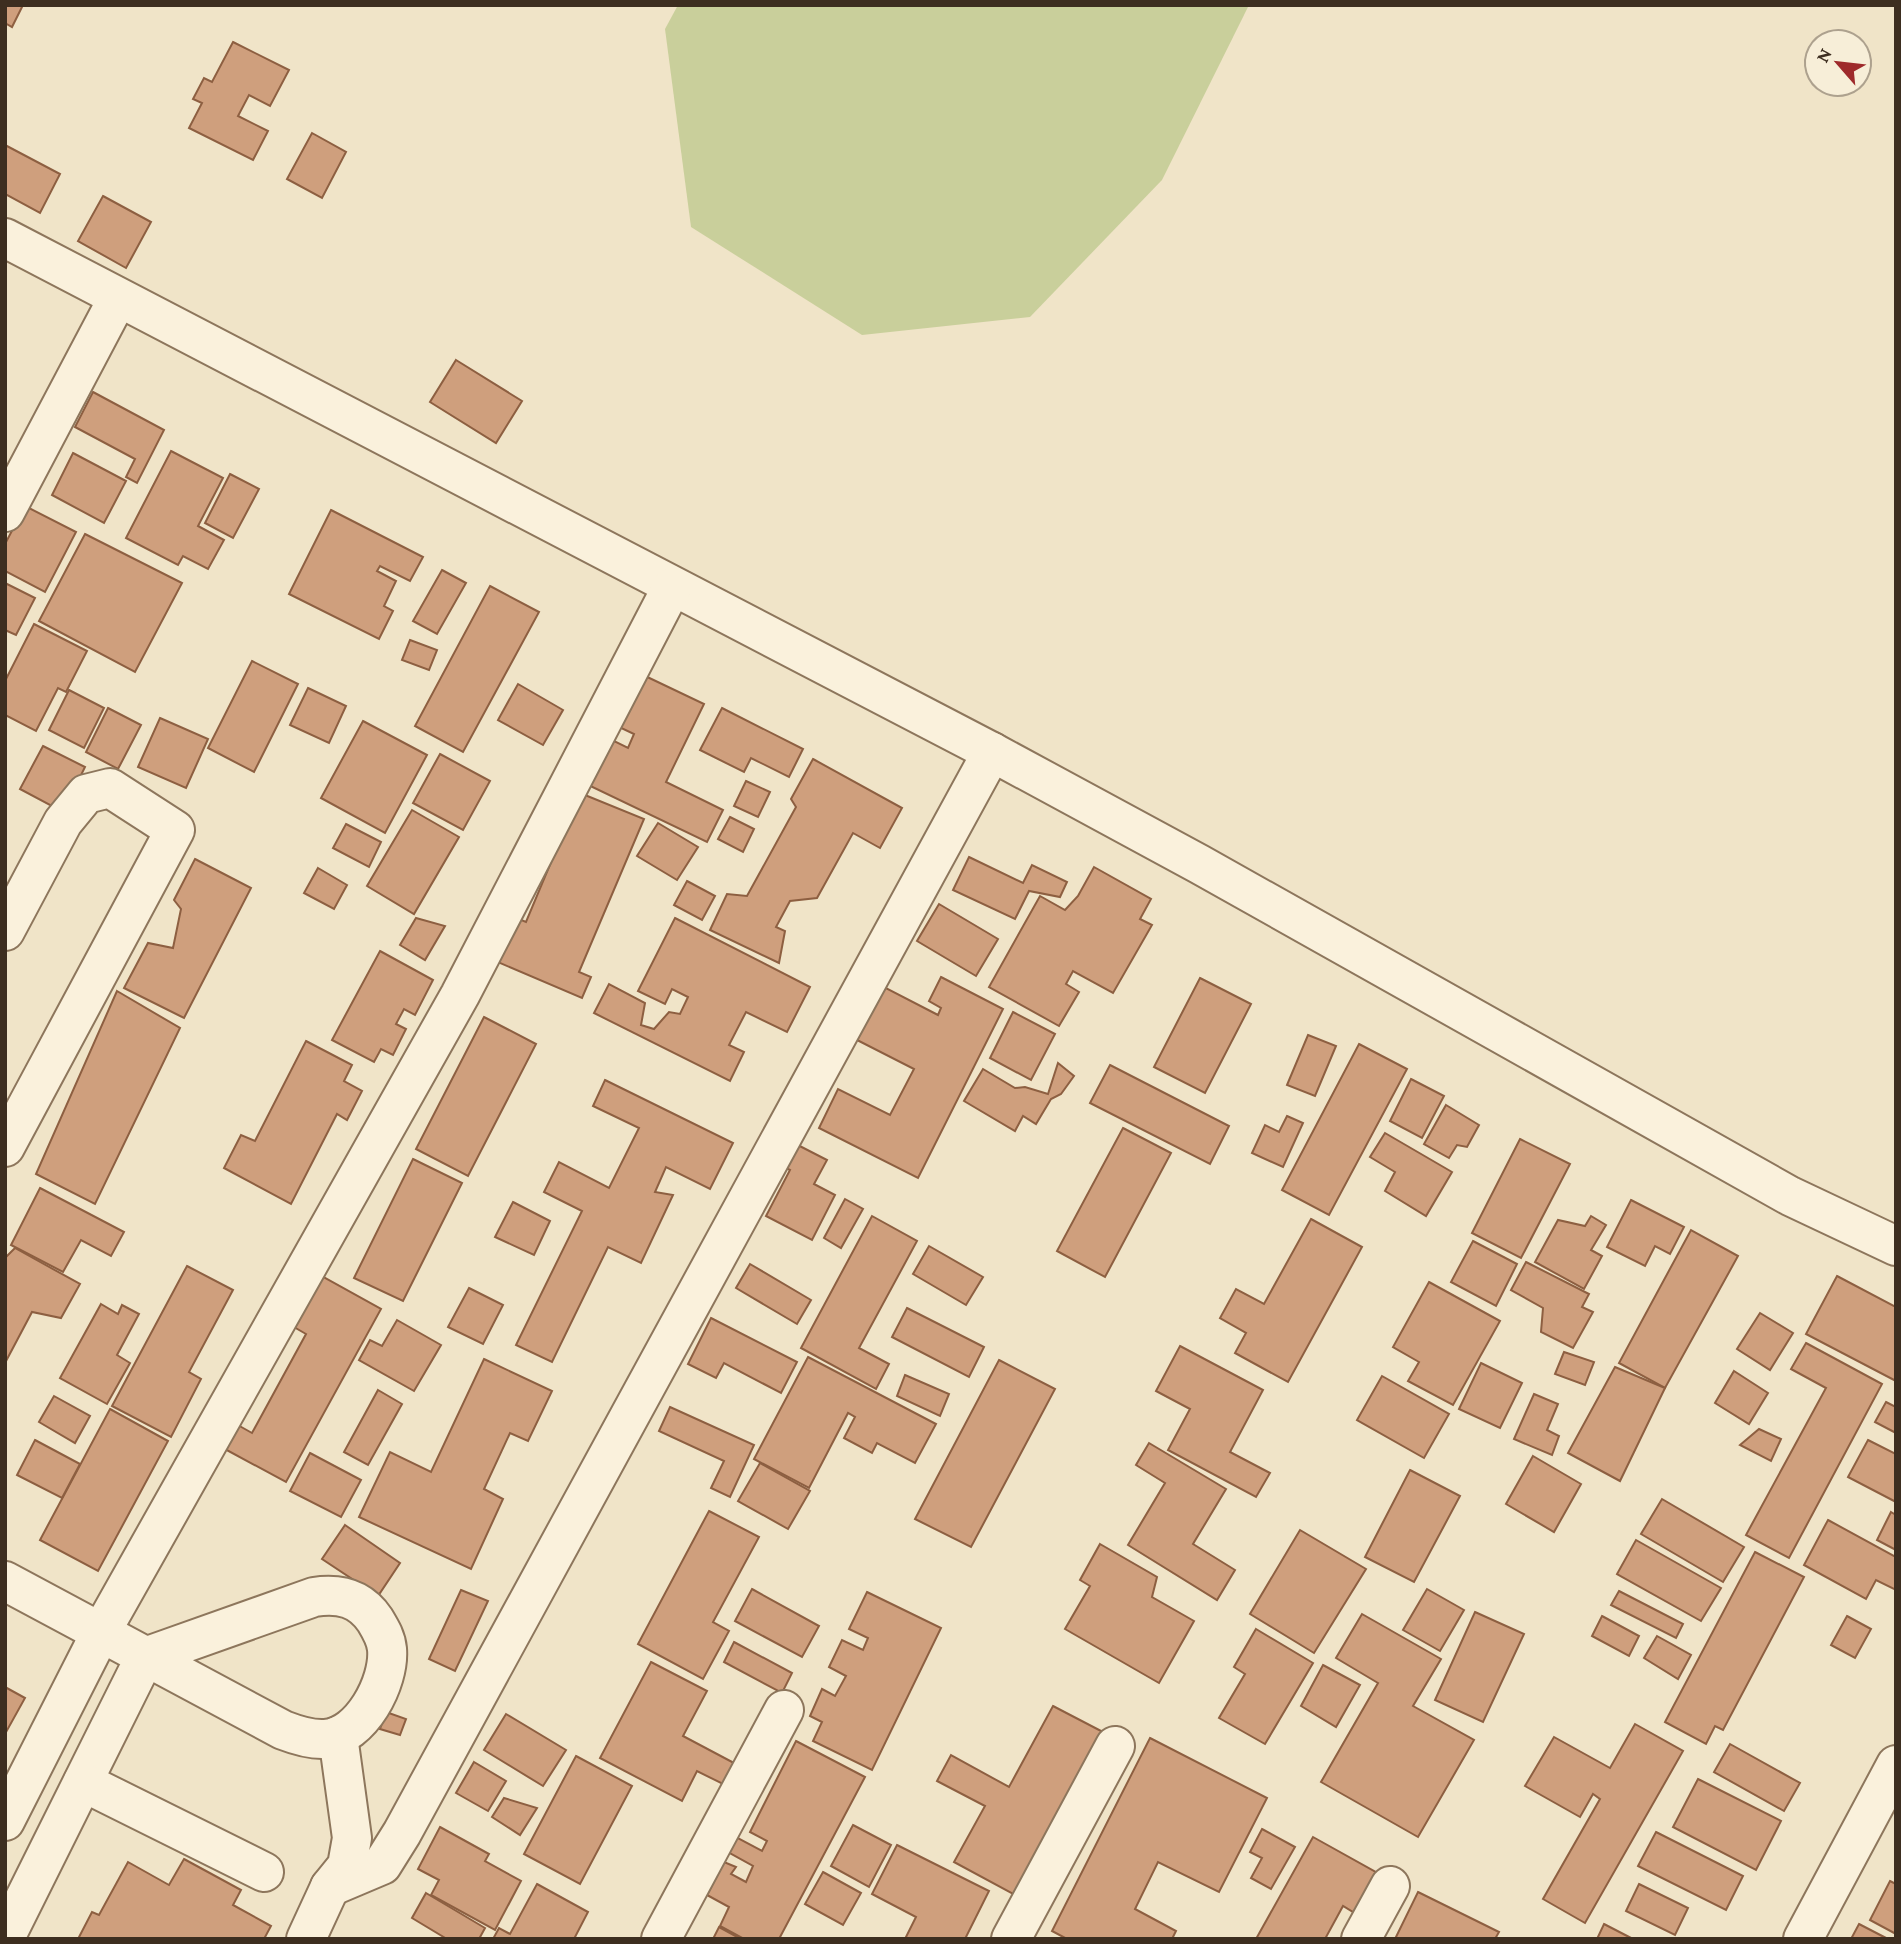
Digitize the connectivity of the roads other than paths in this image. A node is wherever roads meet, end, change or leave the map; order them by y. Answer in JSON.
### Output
{"nodes":[{"id":1,"x":5,"y":238,"type":"edge"},
{"id":2,"x":118,"y":298,"type":"junction"},
{"id":3,"x":5,"y":512,"type":"edge"},
{"id":4,"x":672,"y":587,"type":"junction"},
{"id":5,"x":992,"y":752,"type":"junction"},
{"id":6,"x":5,"y":931,"type":"edge"},
{"id":7,"x":5,"y":1147,"type":"edge"},
{"id":8,"x":1896,"y":1246,"type":"edge"},
{"id":9,"x":5,"y":1581,"type":"edge"},
{"id":10,"x":101,"y":1632,"type":"junction"},
{"id":11,"x":145,"y":1657,"type":"junction"},
{"id":12,"x":783,"y":1710,"type":"dead end"},
{"id":13,"x":338,"y":1736,"type":"junction"},
{"id":14,"x":1115,"y":1746,"type":"dead end"},
{"id":15,"x":1896,"y":1765,"type":"edge"},
{"id":16,"x":83,"y":1782,"type":"junction"},
{"id":17,"x":5,"y":1821,"type":"edge"},
{"id":18,"x":264,"y":1872,"type":"dead end"},
{"id":19,"x":1390,"y":1886,"type":"dead end"},
{"id":20,"x":330,"y":1887,"type":"junction"},
{"id":21,"x":5,"y":1938,"type":"edge"},
{"id":22,"x":306,"y":1939,"type":"edge"},
{"id":23,"x":661,"y":1939,"type":"edge"},
{"id":24,"x":1011,"y":1939,"type":"edge"},
{"id":25,"x":1361,"y":1939,"type":"edge"},
{"id":26,"x":1802,"y":1939,"type":"edge"}],
"edges":[{"from":1,"to":2,"type":"street"},
{"from":2,"to":3,"type":"street"},
{"from":2,"to":4,"type":"street"},
{"from":4,"to":5,"type":"street"},
{"from":4,"to":10,"type":"street"},
{"from":5,"to":8,"type":"street"},
{"from":5,"to":20,"type":"street"},
{"from":6,"to":7,"type":"street"},
{"from":9,"to":10,"type":"street"},
{"from":10,"to":11,"type":"street"},
{"from":10,"to":17,"type":"street"},
{"from":11,"to":13,"type":"street"},
{"from":11,"to":13,"type":"street"},
{"from":11,"to":16,"type":"street"},
{"from":12,"to":23,"type":"street"},
{"from":13,"to":20,"type":"street"},
{"from":14,"to":24,"type":"street"},
{"from":15,"to":26,"type":"street"},
{"from":16,"to":18,"type":"street"},
{"from":16,"to":21,"type":"street"},
{"from":19,"to":25,"type":"street"},
{"from":20,"to":22,"type":"street"}]}
